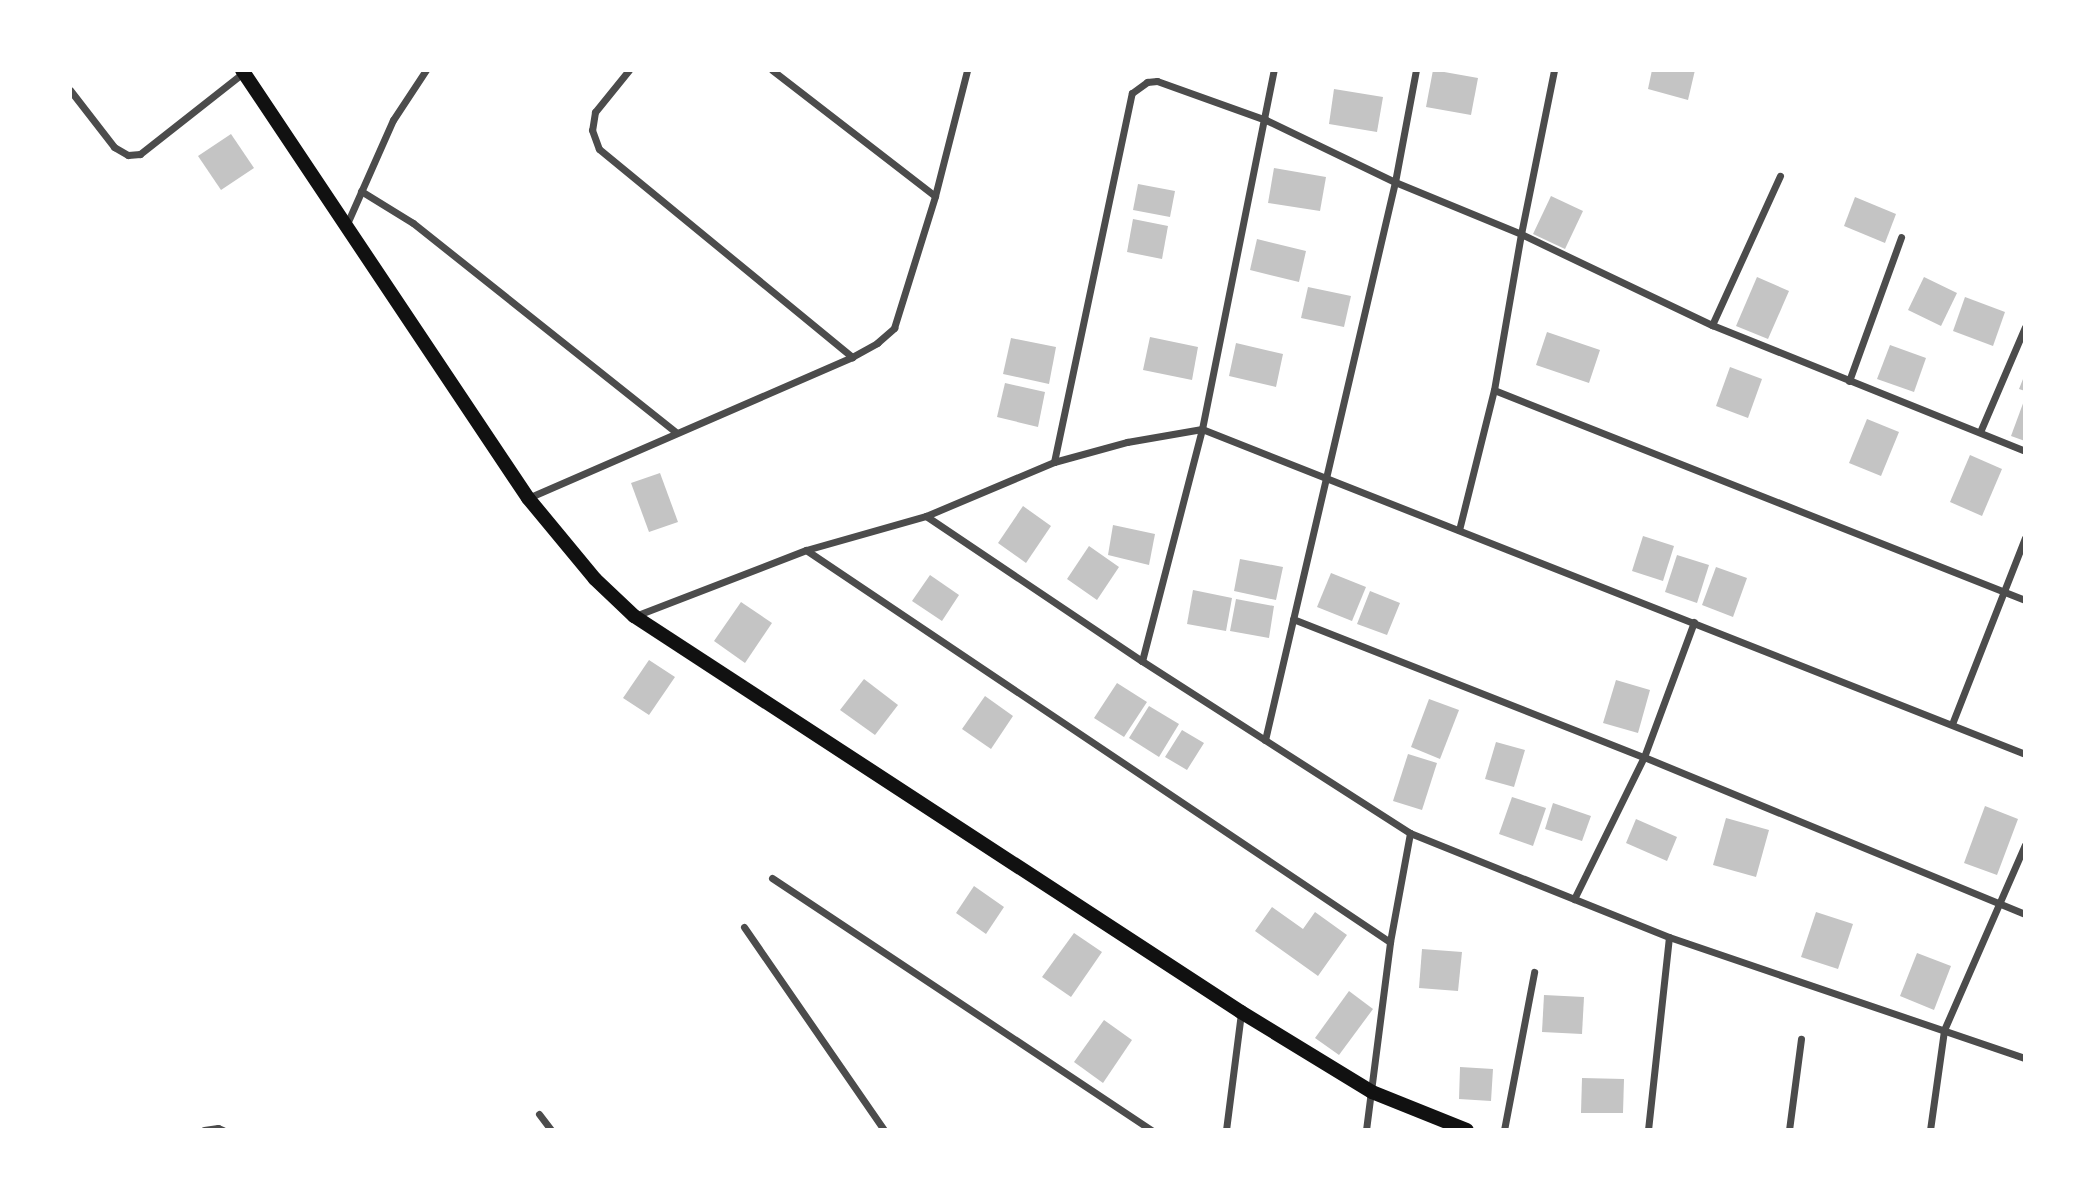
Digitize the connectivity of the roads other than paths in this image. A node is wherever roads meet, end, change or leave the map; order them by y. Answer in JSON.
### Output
{"nodes":[{"id":1,"x":426,"y":70,"type":"edge"},
{"id":2,"x":629,"y":70,"type":"edge"},
{"id":3,"x":772,"y":70,"type":"edge"},
{"id":4,"x":967,"y":70,"type":"edge"},
{"id":5,"x":1274,"y":70,"type":"edge"},
{"id":6,"x":1416,"y":70,"type":"edge"},
{"id":7,"x":1554,"y":70,"type":"edge"},
{"id":8,"x":244,"y":71,"type":"edge"},
{"id":9,"x":70,"y":90,"type":"edge"},
{"id":10,"x":1266,"y":120,"type":"junction"},
{"id":11,"x":1780,"y":176,"type":"dead end"},
{"id":12,"x":1395,"y":182,"type":"junction"},
{"id":13,"x":361,"y":191,"type":"junction"},
{"id":14,"x":935,"y":196,"type":"junction"},
{"id":15,"x":345,"y":227,"type":"junction"},
{"id":16,"x":1521,"y":234,"type":"junction"},
{"id":17,"x":1900,"y":237,"type":"dead end"},
{"id":18,"x":1712,"y":325,"type":"junction"},
{"id":19,"x":2025,"y":327,"type":"edge"},
{"id":20,"x":852,"y":357,"type":"junction"},
{"id":21,"x":1849,"y":381,"type":"junction"},
{"id":22,"x":1494,"y":390,"type":"junction"},
{"id":23,"x":1202,"y":429,"type":"junction"},
{"id":24,"x":676,"y":432,"type":"junction"},
{"id":25,"x":1980,"y":432,"type":"junction"},
{"id":26,"x":2025,"y":451,"type":"edge"},
{"id":27,"x":1054,"y":462,"type":"junction"},
{"id":28,"x":1328,"y":478,"type":"junction"},
{"id":29,"x":528,"y":498,"type":"junction"},
{"id":30,"x":926,"y":516,"type":"junction"},
{"id":31,"x":1459,"y":530,"type":"junction"},
{"id":32,"x":2025,"y":538,"type":"edge"},
{"id":33,"x":806,"y":550,"type":"junction"},
{"id":34,"x":2003,"y":591,"type":"junction"},
{"id":35,"x":2025,"y":600,"type":"edge"},
{"id":36,"x":634,"y":616,"type":"junction"},
{"id":37,"x":1293,"y":619,"type":"junction"},
{"id":38,"x":1694,"y":622,"type":"junction"},
{"id":39,"x":1142,"y":661,"type":"junction"},
{"id":40,"x":1952,"y":724,"type":"junction"},
{"id":41,"x":1265,"y":740,"type":"junction"},
{"id":42,"x":2025,"y":754,"type":"edge"},
{"id":43,"x":1644,"y":757,"type":"junction"},
{"id":44,"x":1410,"y":833,"type":"junction"},
{"id":45,"x":2025,"y":845,"type":"edge"},
{"id":46,"x":772,"y":878,"type":"dead end"},
{"id":47,"x":1574,"y":899,"type":"junction"},
{"id":48,"x":2000,"y":905,"type":"junction"},
{"id":49,"x":2025,"y":914,"type":"edge"},
{"id":50,"x":744,"y":927,"type":"dead end"},
{"id":51,"x":1669,"y":937,"type":"junction"},
{"id":52,"x":1390,"y":942,"type":"junction"},
{"id":53,"x":1534,"y":972,"type":"dead end"},
{"id":54,"x":1241,"y":1012,"type":"junction"},
{"id":55,"x":1944,"y":1030,"type":"junction"},
{"id":56,"x":1801,"y":1040,"type":"dead end"},
{"id":57,"x":2025,"y":1058,"type":"edge"},
{"id":58,"x":1372,"y":1092,"type":"junction"},
{"id":59,"x":539,"y":1114,"type":"dead end"},
{"id":60,"x":204,"y":1130,"type":"edge"},
{"id":61,"x":223,"y":1130,"type":"edge"},
{"id":62,"x":551,"y":1130,"type":"edge"},
{"id":63,"x":884,"y":1130,"type":"edge"},
{"id":64,"x":1152,"y":1130,"type":"edge"},
{"id":65,"x":1226,"y":1130,"type":"edge"},
{"id":66,"x":1366,"y":1130,"type":"edge"},
{"id":67,"x":1467,"y":1130,"type":"edge"},
{"id":68,"x":1504,"y":1130,"type":"edge"},
{"id":69,"x":1648,"y":1130,"type":"edge"},
{"id":70,"x":1789,"y":1130,"type":"edge"},
{"id":71,"x":1930,"y":1130,"type":"edge"}],
"edges":[{"from":1,"to":13,"type":"street"},
{"from":2,"to":20,"type":"street"},
{"from":3,"to":14,"type":"street"},
{"from":4,"to":14,"type":"street"},
{"from":5,"to":10,"type":"street"},
{"from":6,"to":12,"type":"street"},
{"from":7,"to":16,"type":"street"},
{"from":8,"to":9,"type":"street"},
{"from":8,"to":15,"type":"main road"},
{"from":10,"to":12,"type":"street"},
{"from":10,"to":23,"type":"street"},
{"from":10,"to":27,"type":"street"},
{"from":11,"to":18,"type":"street"},
{"from":12,"to":16,"type":"street"},
{"from":12,"to":28,"type":"street"},
{"from":13,"to":15,"type":"street"},
{"from":13,"to":24,"type":"street"},
{"from":14,"to":20,"type":"street"},
{"from":15,"to":29,"type":"main road"},
{"from":16,"to":18,"type":"street"},
{"from":16,"to":22,"type":"street"},
{"from":17,"to":21,"type":"street"},
{"from":18,"to":21,"type":"street"},
{"from":19,"to":25,"type":"street"},
{"from":20,"to":24,"type":"street"},
{"from":21,"to":25,"type":"street"},
{"from":22,"to":31,"type":"street"},
{"from":22,"to":34,"type":"street"},
{"from":23,"to":27,"type":"street"},
{"from":23,"to":28,"type":"street"},
{"from":23,"to":39,"type":"street"},
{"from":24,"to":29,"type":"street"},
{"from":25,"to":26,"type":"street"},
{"from":27,"to":30,"type":"street"},
{"from":28,"to":31,"type":"street"},
{"from":28,"to":37,"type":"street"},
{"from":29,"to":36,"type":"main road"},
{"from":30,"to":33,"type":"street"},
{"from":30,"to":39,"type":"street"},
{"from":31,"to":38,"type":"street"},
{"from":32,"to":34,"type":"street"},
{"from":33,"to":36,"type":"street"},
{"from":33,"to":52,"type":"street"},
{"from":34,"to":35,"type":"street"},
{"from":34,"to":40,"type":"street"},
{"from":36,"to":54,"type":"main road"},
{"from":37,"to":41,"type":"street"},
{"from":37,"to":43,"type":"street"},
{"from":38,"to":40,"type":"street"},
{"from":38,"to":43,"type":"street"},
{"from":39,"to":41,"type":"street"},
{"from":40,"to":42,"type":"street"},
{"from":41,"to":44,"type":"street"},
{"from":43,"to":47,"type":"street"},
{"from":43,"to":48,"type":"street"},
{"from":44,"to":47,"type":"street"},
{"from":44,"to":52,"type":"street"},
{"from":45,"to":48,"type":"street"},
{"from":46,"to":64,"type":"street"},
{"from":47,"to":51,"type":"street"},
{"from":48,"to":49,"type":"street"},
{"from":48,"to":55,"type":"street"},
{"from":50,"to":63,"type":"street"},
{"from":51,"to":55,"type":"street"},
{"from":51,"to":69,"type":"street"},
{"from":52,"to":58,"type":"street"},
{"from":53,"to":68,"type":"street"},
{"from":54,"to":58,"type":"main road"},
{"from":54,"to":65,"type":"street"},
{"from":55,"to":57,"type":"street"},
{"from":55,"to":71,"type":"street"},
{"from":56,"to":70,"type":"street"},
{"from":58,"to":66,"type":"street"},
{"from":58,"to":67,"type":"main road"},
{"from":59,"to":62,"type":"street"},
{"from":60,"to":61,"type":"street"}]}
